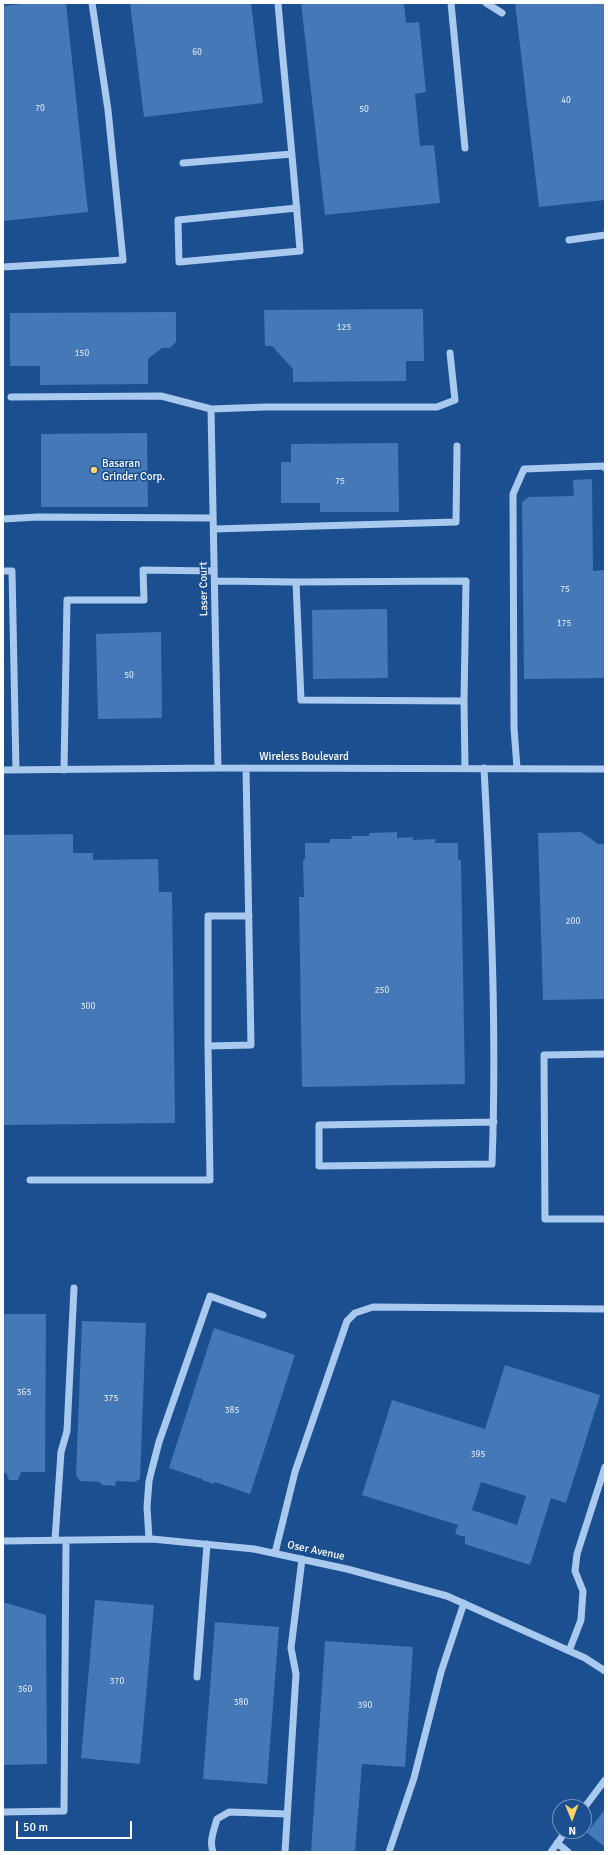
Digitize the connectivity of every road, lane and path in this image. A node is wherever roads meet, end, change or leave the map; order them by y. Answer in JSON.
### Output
{"nodes":[{"id":1,"x":92,"y":3,"type":"edge"},
{"id":2,"x":278,"y":3,"type":"edge"},
{"id":3,"x":451,"y":3,"type":"edge"},
{"id":4,"x":486,"y":3,"type":"edge"},
{"id":5,"x":502,"y":14,"type":"dead end"},
{"id":6,"x":465,"y":148,"type":"dead end"},
{"id":7,"x":292,"y":154,"type":"junction"},
{"id":8,"x":183,"y":163,"type":"dead end"},
{"id":9,"x":297,"y":208,"type":"junction"},
{"id":10,"x":605,"y":235,"type":"edge"},
{"id":11,"x":569,"y":240,"type":"dead end"},
{"id":12,"x":3,"y":267,"type":"edge"},
{"id":13,"x":450,"y":353,"type":"dead end"},
{"id":14,"x":11,"y":397,"type":"dead end"},
{"id":15,"x":211,"y":409,"type":"junction"},
{"id":16,"x":457,"y":446,"type":"dead end"},
{"id":17,"x":605,"y":468,"type":"edge"},
{"id":18,"x":214,"y":518,"type":"junction"},
{"id":19,"x":3,"y":519,"type":"edge"},
{"id":20,"x":214,"y":529,"type":"junction"},
{"id":21,"x":3,"y":571,"type":"edge"},
{"id":22,"x":214,"y":571,"type":"junction"},
{"id":23,"x":215,"y":581,"type":"junction"},
{"id":24,"x":296,"y":582,"type":"junction"},
{"id":25,"x":464,"y":701,"type":"junction"},
{"id":26,"x":218,"y":768,"type":"junction"},
{"id":27,"x":246,"y":768,"type":"junction"},
{"id":28,"x":465,"y":768,"type":"junction"},
{"id":29,"x":484,"y":768,"type":"junction"},
{"id":30,"x":517,"y":768,"type":"junction"},
{"id":31,"x":605,"y":769,"type":"edge"},
{"id":32,"x":3,"y":770,"type":"edge"},
{"id":33,"x":16,"y":770,"type":"junction"},
{"id":34,"x":64,"y":770,"type":"junction"},
{"id":35,"x":249,"y":916,"type":"junction"},
{"id":36,"x":208,"y":1046,"type":"junction"},
{"id":37,"x":605,"y":1054,"type":"edge"},
{"id":38,"x":494,"y":1122,"type":"junction"},
{"id":39,"x":30,"y":1180,"type":"dead end"},
{"id":40,"x":605,"y":1219,"type":"edge"},
{"id":41,"x":74,"y":1288,"type":"dead end"},
{"id":42,"x":605,"y":1309,"type":"edge"},
{"id":43,"x":263,"y":1315,"type":"dead end"},
{"id":44,"x":605,"y":1468,"type":"edge"},
{"id":45,"x":148,"y":1539,"type":"junction"},
{"id":46,"x":55,"y":1540,"type":"junction"},
{"id":47,"x":66,"y":1540,"type":"junction"},
{"id":48,"x":3,"y":1541,"type":"edge"},
{"id":49,"x":207,"y":1544,"type":"junction"},
{"id":50,"x":275,"y":1553,"type":"junction"},
{"id":51,"x":302,"y":1559,"type":"junction"},
{"id":52,"x":464,"y":1603,"type":"junction"},
{"id":53,"x":569,"y":1651,"type":"junction"},
{"id":54,"x":605,"y":1671,"type":"edge"},
{"id":55,"x":197,"y":1677,"type":"dead end"},
{"id":56,"x":605,"y":1780,"type":"edge"},
{"id":57,"x":591,"y":1799,"type":"edge"},
{"id":58,"x":3,"y":1812,"type":"edge"},
{"id":59,"x":287,"y":1814,"type":"junction"},
{"id":60,"x":560,"y":1839,"type":"edge"},
{"id":61,"x":557,"y":1843,"type":"junction"},
{"id":62,"x":213,"y":1852,"type":"edge"},
{"id":63,"x":285,"y":1852,"type":"edge"},
{"id":64,"x":389,"y":1852,"type":"edge"},
{"id":65,"x":551,"y":1852,"type":"edge"},
{"id":66,"x":568,"y":1852,"type":"edge"}],
"edges":[{"from":1,"to":12,"type":"street"},
{"from":2,"to":7,"type":"street"},
{"from":3,"to":6,"type":"street"},
{"from":4,"to":5,"type":"street"},
{"from":7,"to":8,"type":"street"},
{"from":7,"to":9,"type":"street"},
{"from":9,"to":9,"type":"street"},
{"from":10,"to":11,"type":"street"},
{"from":13,"to":15,"type":"street"},
{"from":14,"to":15,"type":"street"},
{"from":15,"to":18,"type":"street","name":"Laser Court"},
{"from":16,"to":20,"type":"street"},
{"from":17,"to":30,"type":"street"},
{"from":18,"to":19,"type":"street"},
{"from":18,"to":20,"type":"street","name":"Laser Court"},
{"from":20,"to":22,"type":"street","name":"Laser Court"},
{"from":21,"to":33,"type":"street"},
{"from":22,"to":23,"type":"street","name":"Laser Court"},
{"from":22,"to":34,"type":"street"},
{"from":23,"to":24,"type":"street"},
{"from":23,"to":26,"type":"street","name":"Laser Court"},
{"from":24,"to":25,"type":"street"},
{"from":24,"to":25,"type":"street"},
{"from":25,"to":28,"type":"street"},
{"from":26,"to":27,"type":"street","name":"Wireless Boulevard"},
{"from":26,"to":34,"type":"street","name":"Wireless Boulevard"},
{"from":27,"to":28,"type":"street","name":"Wireless Boulevard"},
{"from":27,"to":35,"type":"street"},
{"from":28,"to":29,"type":"street","name":"Wireless Boulevard"},
{"from":29,"to":30,"type":"street","name":"Wireless Boulevard"},
{"from":29,"to":38,"type":"street"},
{"from":30,"to":31,"type":"street","name":"Wireless Boulevard"},
{"from":32,"to":33,"type":"street","name":"Wireless Boulevard"},
{"from":33,"to":34,"type":"street","name":"Wireless Boulevard"},
{"from":35,"to":36,"type":"street"},
{"from":35,"to":36,"type":"street"},
{"from":36,"to":39,"type":"street"},
{"from":37,"to":40,"type":"street"},
{"from":38,"to":38,"type":"street"},
{"from":41,"to":46,"type":"street"},
{"from":42,"to":50,"type":"street"},
{"from":43,"to":45,"type":"street"},
{"from":44,"to":53,"type":"street"},
{"from":45,"to":47,"type":"street","name":"Oser Avenue"},
{"from":45,"to":49,"type":"street","name":"Oser Avenue"},
{"from":46,"to":47,"type":"street","name":"Oser Avenue"},
{"from":46,"to":48,"type":"street","name":"Oser Avenue"},
{"from":47,"to":58,"type":"street"},
{"from":49,"to":50,"type":"street","name":"Oser Avenue"},
{"from":49,"to":55,"type":"street"},
{"from":50,"to":51,"type":"street","name":"Oser Avenue"},
{"from":51,"to":52,"type":"street","name":"Oser Avenue"},
{"from":51,"to":59,"type":"street"},
{"from":52,"to":53,"type":"street","name":"Oser Avenue"},
{"from":52,"to":64,"type":"street"},
{"from":53,"to":54,"type":"street","name":"Oser Avenue"},
{"from":56,"to":57,"type":"street"},
{"from":59,"to":62,"type":"street"},
{"from":59,"to":63,"type":"street"},
{"from":60,"to":61,"type":"street"},
{"from":61,"to":65,"type":"street"},
{"from":61,"to":66,"type":"street"}]}
